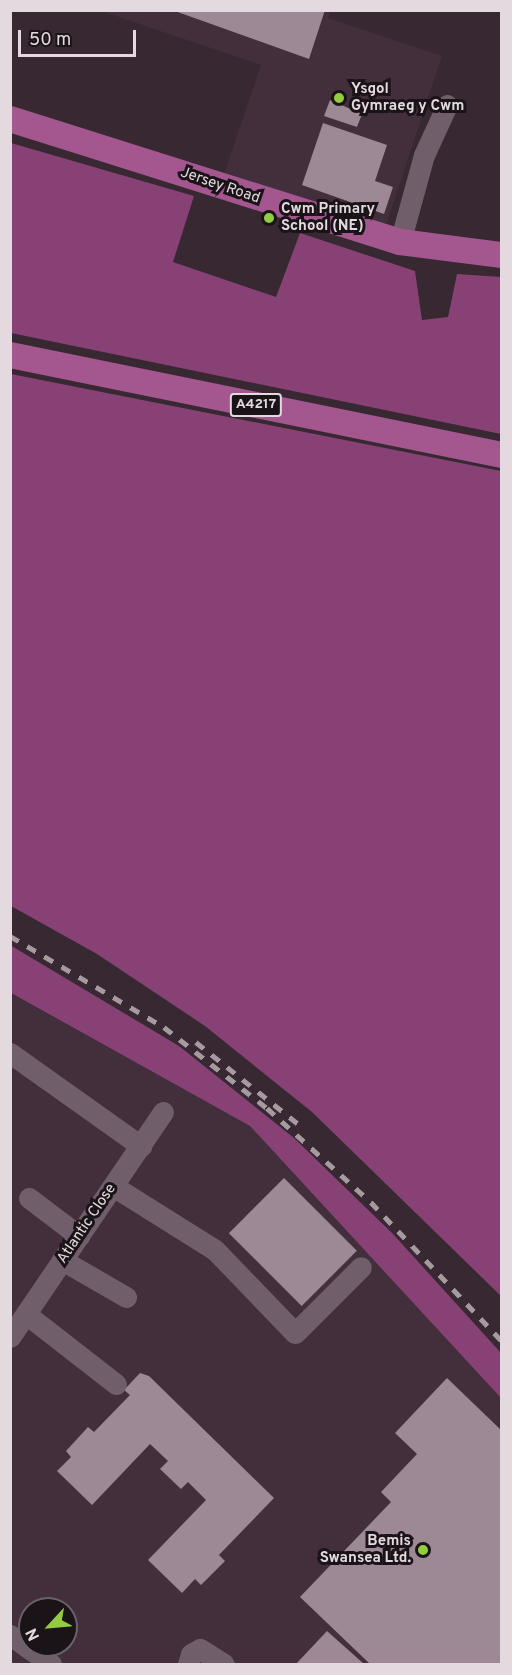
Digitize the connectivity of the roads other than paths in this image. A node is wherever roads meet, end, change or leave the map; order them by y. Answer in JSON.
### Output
{"nodes":[{"id":1,"x":447,"y":105,"type":"dead end"},
{"id":2,"x":10,"y":119,"type":"edge"},
{"id":3,"x":400,"y":242,"type":"junction"},
{"id":4,"x":501,"y":255,"type":"edge"},
{"id":5,"x":10,"y":355,"type":"edge"},
{"id":6,"x":501,"y":455,"type":"edge"},
{"id":7,"x":10,"y":1053,"type":"edge"},
{"id":8,"x":164,"y":1112,"type":"dead end"},
{"id":9,"x":141,"y":1146,"type":"junction"},
{"id":10,"x":113,"y":1186,"type":"junction"},
{"id":11,"x":29,"y":1198,"type":"dead end"},
{"id":12,"x":79,"y":1236,"type":"junction"},
{"id":13,"x":63,"y":1260,"type":"junction"},
{"id":14,"x":361,"y":1267,"type":"dead end"},
{"id":15,"x":126,"y":1297,"type":"dead end"},
{"id":16,"x":26,"y":1314,"type":"junction"},
{"id":17,"x":10,"y":1337,"type":"edge"},
{"id":18,"x":116,"y":1384,"type":"dead end"},
{"id":19,"x":10,"y":1635,"type":"edge"},
{"id":20,"x":51,"y":1665,"type":"edge"},
{"id":21,"x":188,"y":1665,"type":"edge"},
{"id":22,"x":224,"y":1665,"type":"edge"}],
"edges":[{"from":1,"to":3,"type":"street"},
{"from":2,"to":3,"type":"main road","name":"Jersey Road"},
{"from":3,"to":4,"type":"main road","name":"Jersey Road"},
{"from":5,"to":6,"type":"main road","number":"A4217"},
{"from":7,"to":9,"type":"street"},
{"from":8,"to":9,"type":"street","name":"Atlantic Close"},
{"from":9,"to":10,"type":"street","name":"Atlantic Close"},
{"from":10,"to":12,"type":"street","name":"Atlantic Close"},
{"from":10,"to":14,"type":"street"},
{"from":11,"to":12,"type":"street"},
{"from":12,"to":13,"type":"street","name":"Atlantic Close"},
{"from":13,"to":15,"type":"street"},
{"from":13,"to":16,"type":"street","name":"Atlantic Close"},
{"from":16,"to":17,"type":"street","name":"Atlantic Close"},
{"from":16,"to":18,"type":"street"},
{"from":19,"to":20,"type":"street"},
{"from":21,"to":22,"type":"street"}]}
